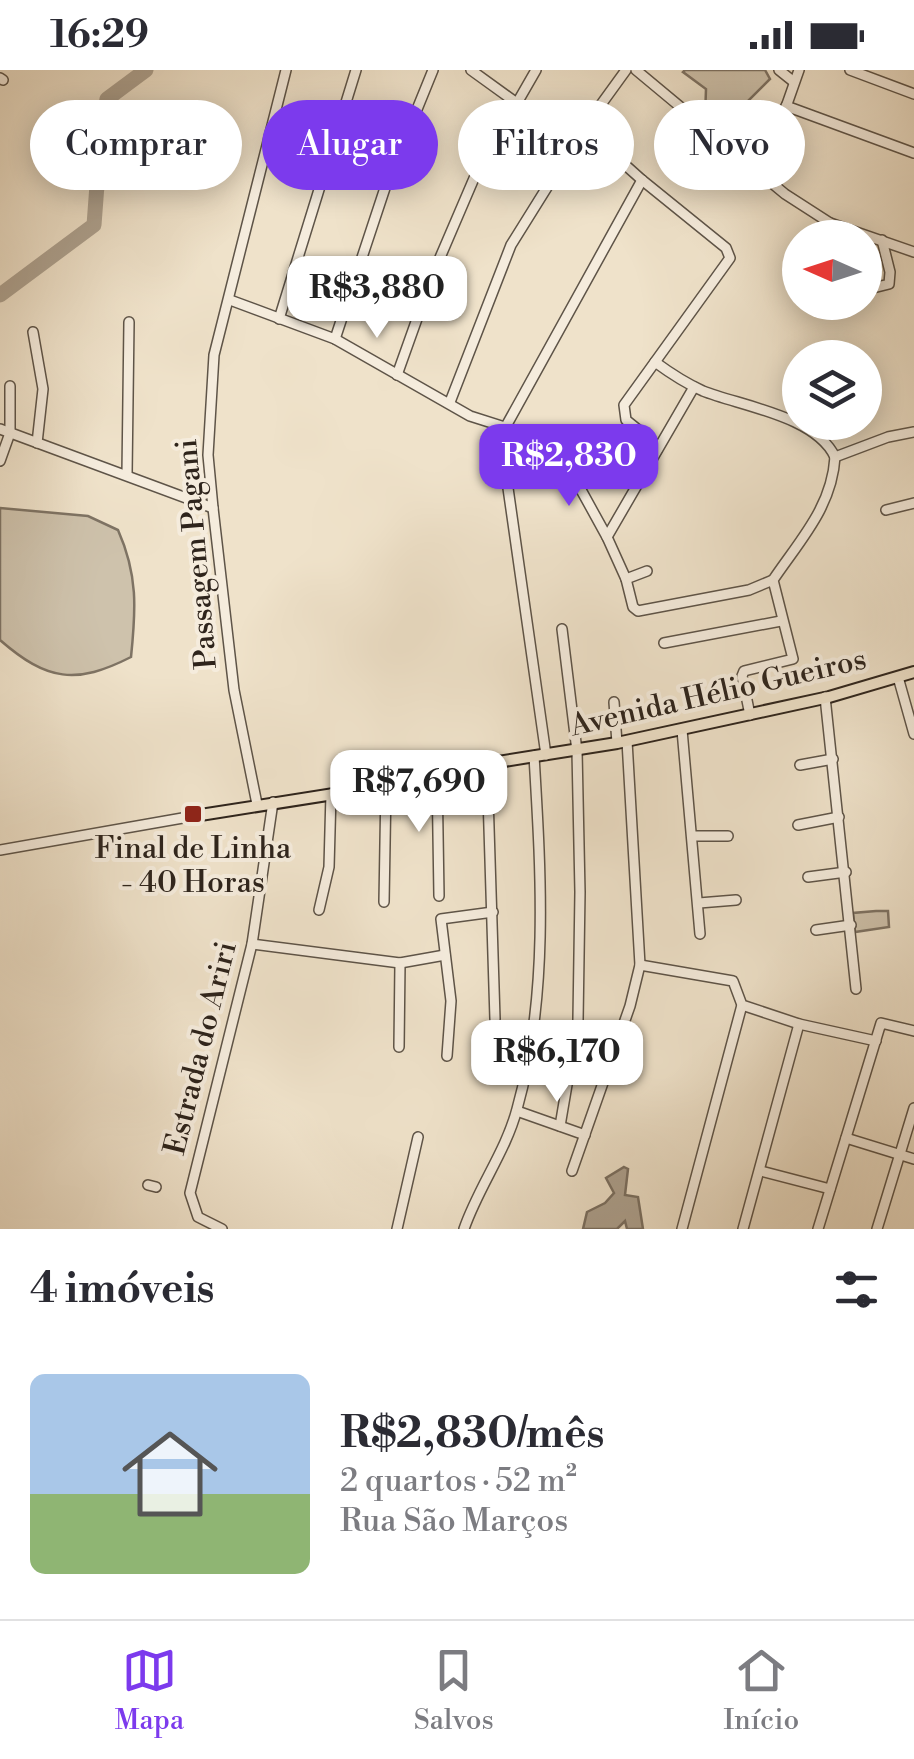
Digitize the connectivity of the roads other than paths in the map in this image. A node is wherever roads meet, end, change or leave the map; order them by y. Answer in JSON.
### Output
{"nodes":[{"id":1,"x":286,"y":70,"type":"edge"},
{"id":2,"x":356,"y":70,"type":"edge"},
{"id":3,"x":434,"y":70,"type":"edge"},
{"id":4,"x":471,"y":70,"type":"edge"},
{"id":5,"x":536,"y":70,"type":"edge"},
{"id":6,"x":626,"y":70,"type":"edge"},
{"id":7,"x":636,"y":70,"type":"edge"},
{"id":8,"x":779,"y":70,"type":"edge"},
{"id":9,"x":799,"y":70,"type":"edge"},
{"id":10,"x":850,"y":70,"type":"edge"},
{"id":11,"x":794,"y":82,"type":"junction"},
{"id":12,"x":914,"y":94,"type":"edge"},
{"id":13,"x":512,"y":100,"type":"edge"},
{"id":14,"x":520,"y":100,"type":"edge"},
{"id":15,"x":604,"y":100,"type":"edge"},
{"id":16,"x":672,"y":100,"type":"edge"},
{"id":17,"x":788,"y":100,"type":"edge"},
{"id":18,"x":805,"y":113,"type":"edge"},
{"id":19,"x":914,"y":153,"type":"edge"},
{"id":20,"x":634,"y":173,"type":"edge"},
{"id":21,"x":642,"y":180,"type":"junction"},
{"id":22,"x":469,"y":190,"type":"edge"},
{"id":23,"x":545,"y":190,"type":"edge"},
{"id":24,"x":780,"y":190,"type":"edge"},
{"id":25,"x":827,"y":220,"type":"edge"},
{"id":26,"x":882,"y":240,"type":"joint"},
{"id":27,"x":914,"y":252,"type":"edge"},
{"id":28,"x":882,"y":286,"type":"edge"},
{"id":29,"x":230,"y":300,"type":"junction"},
{"id":30,"x":279,"y":319,"type":"junction"},
{"id":31,"x":129,"y":322,"type":"dead end"},
{"id":32,"x":34,"y":332,"type":"dead end"},
{"id":33,"x":335,"y":339,"type":"junction"},
{"id":34,"x":655,"y":362,"type":"junction"},
{"id":35,"x":397,"y":374,"type":"junction"},
{"id":36,"x":10,"y":386,"type":"dead end"},
{"id":37,"x":694,"y":386,"type":"junction"},
{"id":38,"x":450,"y":402,"type":"junction"},
{"id":39,"x":505,"y":428,"type":"junction"},
{"id":40,"x":5,"y":431,"type":"edge"},
{"id":41,"x":914,"y":432,"type":"edge"},
{"id":42,"x":37,"y":443,"type":"junction"},
{"id":43,"x":502,"y":446,"type":"dead end"},
{"id":44,"x":657,"y":450,"type":"junction"},
{"id":45,"x":835,"y":457,"type":"junction"},
{"id":46,"x":0,"y":462,"type":"edge"},
{"id":47,"x":128,"y":474,"type":"junction"},
{"id":48,"x":914,"y":503,"type":"edge"},
{"id":49,"x":213,"y":508,"type":"junction"},
{"id":50,"x":886,"y":510,"type":"dead end"},
{"id":51,"x":607,"y":537,"type":"junction"},
{"id":52,"x":647,"y":571,"type":"dead end"},
{"id":53,"x":773,"y":580,"type":"junction"},
{"id":54,"x":628,"y":584,"type":"junction"},
{"id":55,"x":781,"y":621,"type":"junction"},
{"id":56,"x":562,"y":629,"type":"dead end"},
{"id":57,"x":664,"y":642,"type":"dead end"},
{"id":58,"x":914,"y":672,"type":"edge"},
{"id":59,"x":898,"y":677,"type":"junction"},
{"id":60,"x":824,"y":698,"type":"junction"},
{"id":61,"x":614,"y":702,"type":"dead end"},
{"id":62,"x":750,"y":714,"type":"junction"},
{"id":63,"x":682,"y":730,"type":"junction"},
{"id":64,"x":914,"y":734,"type":"edge"},
{"id":65,"x":622,"y":742,"type":"junction"},
{"id":66,"x":577,"y":750,"type":"junction"},
{"id":67,"x":540,"y":755,"type":"junction"},
{"id":68,"x":833,"y":760,"type":"junction"},
{"id":69,"x":487,"y":764,"type":"junction"},
{"id":70,"x":800,"y":764,"type":"dead end"},
{"id":71,"x":438,"y":773,"type":"junction"},
{"id":72,"x":386,"y":785,"type":"junction"},
{"id":73,"x":331,"y":794,"type":"junction"},
{"id":74,"x":273,"y":802,"type":"junction"},
{"id":75,"x":257,"y":804,"type":"junction"},
{"id":76,"x":194,"y":816,"type":"joint"},
{"id":77,"x":839,"y":817,"type":"junction"},
{"id":78,"x":798,"y":826,"type":"dead end"},
{"id":79,"x":693,"y":836,"type":"junction"},
{"id":80,"x":728,"y":836,"type":"dead end"},
{"id":81,"x":0,"y":850,"type":"edge"},
{"id":82,"x":846,"y":872,"type":"junction"},
{"id":83,"x":808,"y":878,"type":"dead end"},
{"id":84,"x":439,"y":896,"type":"dead end"},
{"id":85,"x":736,"y":900,"type":"dead end"},
{"id":86,"x":384,"y":902,"type":"dead end"},
{"id":87,"x":699,"y":903,"type":"junction"},
{"id":88,"x":319,"y":910,"type":"dead end"},
{"id":89,"x":493,"y":912,"type":"junction"},
{"id":90,"x":852,"y":925,"type":"junction"},
{"id":91,"x":816,"y":930,"type":"dead end"},
{"id":92,"x":700,"y":934,"type":"dead end"},
{"id":93,"x":252,"y":944,"type":"junction"},
{"id":94,"x":445,"y":955,"type":"junction"},
{"id":95,"x":400,"y":964,"type":"junction"},
{"id":96,"x":640,"y":965,"type":"junction"},
{"id":97,"x":856,"y":989,"type":"dead end"},
{"id":98,"x":742,"y":1006,"type":"junction"},
{"id":99,"x":496,"y":1019,"type":"dead end"},
{"id":100,"x":800,"y":1024,"type":"junction"},
{"id":101,"x":914,"y":1031,"type":"edge"},
{"id":102,"x":876,"y":1040,"type":"junction"},
{"id":103,"x":399,"y":1047,"type":"dead end"},
{"id":104,"x":446,"y":1056,"type":"dead end"},
{"id":105,"x":914,"y":1108,"type":"edge"},
{"id":106,"x":517,"y":1112,"type":"junction"},
{"id":107,"x":560,"y":1126,"type":"junction"},
{"id":108,"x":585,"y":1135,"type":"junction"},
{"id":109,"x":418,"y":1137,"type":"dead end"},
{"id":110,"x":846,"y":1138,"type":"junction"},
{"id":111,"x":900,"y":1155,"type":"junction"},
{"id":112,"x":914,"y":1159,"type":"edge"},
{"id":113,"x":572,"y":1171,"type":"dead end"},
{"id":114,"x":761,"y":1171,"type":"junction"},
{"id":115,"x":830,"y":1189,"type":"junction"},
{"id":116,"x":222,"y":1229,"type":"edge"},
{"id":117,"x":397,"y":1229,"type":"edge"},
{"id":118,"x":464,"y":1229,"type":"edge"},
{"id":119,"x":682,"y":1229,"type":"edge"},
{"id":120,"x":744,"y":1229,"type":"edge"},
{"id":121,"x":818,"y":1229,"type":"edge"},
{"id":122,"x":877,"y":1229,"type":"edge"}],
"edges":[{"from":1,"to":29,"type":"street","name":"Passagem Pagani"},
{"from":2,"to":30,"type":"street"},
{"from":3,"to":33,"type":"street"},
{"from":4,"to":13,"type":"street"},
{"from":5,"to":14,"type":"street"},
{"from":6,"to":15,"type":"street"},
{"from":7,"to":16,"type":"street"},
{"from":8,"to":11,"type":"street"},
{"from":9,"to":11,"type":"street"},
{"from":10,"to":12,"type":"street"},
{"from":11,"to":17,"type":"street"},
{"from":18,"to":19,"type":"street"},
{"from":20,"to":21,"type":"street"},
{"from":21,"to":34,"type":"street"},
{"from":21,"to":39,"type":"street"},
{"from":22,"to":35,"type":"street"},
{"from":23,"to":38,"type":"street"},
{"from":24,"to":25,"type":"street"},
{"from":26,"to":27,"type":"street"},
{"from":26,"to":28,"type":"street"},
{"from":29,"to":30,"type":"street"},
{"from":29,"to":49,"type":"street","name":"Passagem Pagani"},
{"from":30,"to":33,"type":"street"},
{"from":31,"to":47,"type":"street"},
{"from":32,"to":42,"type":"street"},
{"from":33,"to":35,"type":"street"},
{"from":34,"to":37,"type":"street"},
{"from":34,"to":44,"type":"street"},
{"from":35,"to":38,"type":"street"},
{"from":36,"to":40,"type":"street"},
{"from":37,"to":44,"type":"street"},
{"from":37,"to":45,"type":"street"},
{"from":38,"to":39,"type":"street"},
{"from":39,"to":51,"type":"street"},
{"from":40,"to":42,"type":"street"},
{"from":40,"to":46,"type":"street"},
{"from":41,"to":45,"type":"street"},
{"from":42,"to":47,"type":"street"},
{"from":43,"to":67,"type":"street"},
{"from":44,"to":51,"type":"street"},
{"from":45,"to":53,"type":"street"},
{"from":47,"to":49,"type":"street"},
{"from":48,"to":50,"type":"street"},
{"from":49,"to":75,"type":"street","name":"Passagem Pagani"},
{"from":51,"to":54,"type":"street"},
{"from":52,"to":54,"type":"street"},
{"from":53,"to":54,"type":"street"},
{"from":53,"to":55,"type":"street"},
{"from":55,"to":57,"type":"street"},
{"from":55,"to":62,"type":"street"},
{"from":56,"to":66,"type":"street"},
{"from":58,"to":59,"type":"main road","name":"Avenida Hélio Gueiros"},
{"from":59,"to":60,"type":"main road","name":"Avenida Hélio Gueiros"},
{"from":59,"to":64,"type":"street"},
{"from":60,"to":62,"type":"main road","name":"Avenida Hélio Gueiros"},
{"from":60,"to":68,"type":"street"},
{"from":61,"to":65,"type":"street"},
{"from":62,"to":63,"type":"main road","name":"Avenida Hélio Gueiros"},
{"from":63,"to":65,"type":"main road","name":"Avenida Hélio Gueiros"},
{"from":63,"to":79,"type":"street"},
{"from":65,"to":66,"type":"main road","name":"Avenida Hélio Gueiros"},
{"from":65,"to":96,"type":"street"},
{"from":66,"to":67,"type":"main road","name":"Avenida Hélio Gueiros"},
{"from":66,"to":107,"type":"street"},
{"from":67,"to":69,"type":"main road","name":"Avenida Hélio Gueiros"},
{"from":67,"to":106,"type":"street"},
{"from":68,"to":70,"type":"street"},
{"from":68,"to":77,"type":"street"},
{"from":69,"to":71,"type":"main road","name":"Avenida Hélio Gueiros"},
{"from":69,"to":89,"type":"street"},
{"from":71,"to":72,"type":"main road","name":"Avenida Hélio Gueiros"},
{"from":71,"to":84,"type":"street"},
{"from":72,"to":73,"type":"main road","name":"Avenida Hélio Gueiros"},
{"from":72,"to":86,"type":"street"},
{"from":73,"to":74,"type":"main road","name":"Avenida Hélio Gueiros"},
{"from":73,"to":88,"type":"street"},
{"from":74,"to":75,"type":"main road","name":"Avenida Hélio Gueiros"},
{"from":74,"to":93,"type":"street","name":"Estrada do Ariri"},
{"from":75,"to":76,"type":"main road","name":"Avenida Hélio Gueiros"},
{"from":76,"to":81,"type":"street","name":"Avenida Hélio Gueiros"},
{"from":77,"to":78,"type":"street"},
{"from":77,"to":82,"type":"street"},
{"from":79,"to":80,"type":"street"},
{"from":79,"to":87,"type":"street"},
{"from":82,"to":83,"type":"street"},
{"from":82,"to":90,"type":"street"},
{"from":85,"to":87,"type":"street"},
{"from":87,"to":92,"type":"street"},
{"from":89,"to":94,"type":"street"},
{"from":89,"to":99,"type":"street"},
{"from":90,"to":91,"type":"street"},
{"from":90,"to":97,"type":"street"},
{"from":93,"to":95,"type":"street"},
{"from":93,"to":116,"type":"street","name":"Estrada do Ariri"},
{"from":94,"to":95,"type":"street"},
{"from":94,"to":104,"type":"street"},
{"from":95,"to":103,"type":"street"},
{"from":96,"to":98,"type":"street"},
{"from":96,"to":108,"type":"street"},
{"from":98,"to":100,"type":"street"},
{"from":98,"to":119,"type":"street"},
{"from":100,"to":102,"type":"street"},
{"from":100,"to":114,"type":"street"},
{"from":101,"to":102,"type":"street"},
{"from":102,"to":110,"type":"street"},
{"from":105,"to":111,"type":"street"},
{"from":106,"to":107,"type":"street"},
{"from":106,"to":118,"type":"street"},
{"from":107,"to":108,"type":"street"},
{"from":108,"to":113,"type":"street"},
{"from":109,"to":117,"type":"street"},
{"from":110,"to":111,"type":"street"},
{"from":110,"to":115,"type":"street"},
{"from":111,"to":112,"type":"street"},
{"from":111,"to":122,"type":"street"},
{"from":114,"to":115,"type":"street"},
{"from":114,"to":120,"type":"street"},
{"from":115,"to":121,"type":"street"}]}
